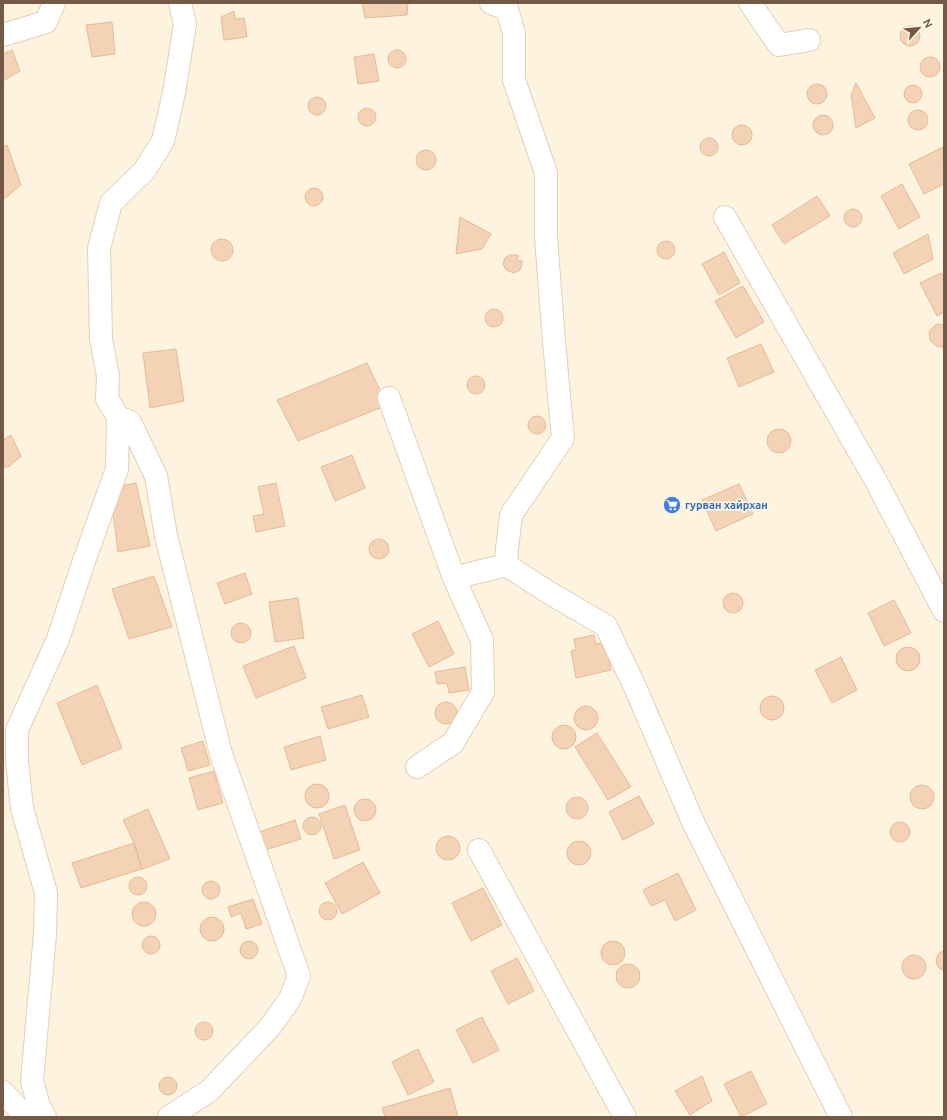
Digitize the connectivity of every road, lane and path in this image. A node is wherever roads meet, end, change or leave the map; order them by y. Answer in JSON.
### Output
{"nodes":[{"id":1,"x":54,"y":3,"type":"edge"},
{"id":2,"x":180,"y":3,"type":"edge"},
{"id":3,"x":491,"y":3,"type":"edge"},
{"id":4,"x":750,"y":3,"type":"edge"},
{"id":5,"x":3,"y":35,"type":"edge"},
{"id":6,"x":809,"y":40,"type":"dead end"},
{"id":7,"x":725,"y":217,"type":"dead end"},
{"id":8,"x":389,"y":398,"type":"dead end"},
{"id":9,"x":118,"y":416,"type":"junction"},
{"id":10,"x":506,"y":565,"type":"junction"},
{"id":11,"x":454,"y":578,"type":"junction"},
{"id":12,"x":944,"y":611,"type":"edge"},
{"id":13,"x":417,"y":767,"type":"dead end"},
{"id":14,"x":479,"y":850,"type":"dead end"},
{"id":15,"x":3,"y":1092,"type":"edge"},
{"id":16,"x":26,"y":1117,"type":"edge"},
{"id":17,"x":45,"y":1117,"type":"edge"},
{"id":18,"x":169,"y":1117,"type":"edge"},
{"id":19,"x":625,"y":1117,"type":"edge"},
{"id":20,"x":841,"y":1117,"type":"edge"}],
"edges":[{"from":1,"to":5,"type":"street"},
{"from":2,"to":9,"type":"street"},
{"from":3,"to":10,"type":"street"},
{"from":4,"to":6,"type":"street"},
{"from":7,"to":12,"type":"street"},
{"from":8,"to":11,"type":"street"},
{"from":9,"to":17,"type":"street"},
{"from":9,"to":18,"type":"street"},
{"from":10,"to":11,"type":"street"},
{"from":10,"to":20,"type":"street"},
{"from":11,"to":13,"type":"street"},
{"from":14,"to":19,"type":"street"},
{"from":15,"to":16,"type":"street"}]}
